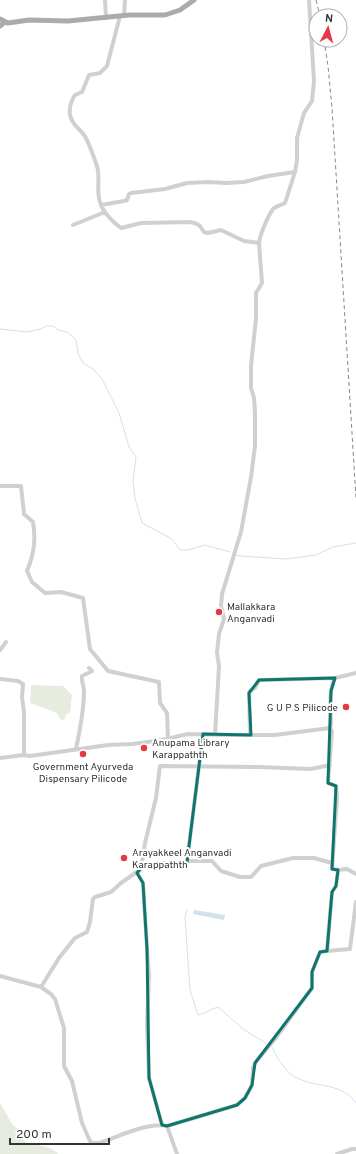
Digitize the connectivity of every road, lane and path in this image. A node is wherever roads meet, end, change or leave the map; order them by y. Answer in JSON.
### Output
{"nodes":[{"id":1,"x":105,"y":0,"type":"edge"},
{"id":2,"x":125,"y":0,"type":"edge"},
{"id":3,"x":198,"y":0,"type":"edge"},
{"id":4,"x":309,"y":0,"type":"edge"},
{"id":5,"x":191,"y":1,"type":"edge"},
{"id":6,"x":122,"y":16,"type":"junction"},
{"id":7,"x":106,"y":18,"type":"junction"},
{"id":8,"x":3,"y":21,"type":"edge"},
{"id":9,"x":0,"y":26,"type":"edge"},
{"id":10,"x":295,"y":172,"type":"junction"},
{"id":11,"x":101,"y":205,"type":"junction"},
{"id":12,"x":105,"y":212,"type":"junction"},
{"id":13,"x":73,"y":225,"type":"dead end"},
{"id":14,"x":259,"y":243,"type":"junction"},
{"id":15,"x":0,"y":486,"type":"edge"},
{"id":16,"x":6,"y":642,"type":"dead end"},
{"id":17,"x":0,"y":650,"type":"edge"},
{"id":18,"x":89,"y":668,"type":"dead end"},
{"id":19,"x":356,"y":673,"type":"edge"},
{"id":20,"x":335,"y":678,"type":"junction"},
{"id":21,"x":0,"y":679,"type":"edge"},
{"id":22,"x":330,"y":728,"type":"junction"},
{"id":23,"x":203,"y":734,"type":"junction"},
{"id":24,"x":215,"y":735,"type":"junction"},
{"id":25,"x":250,"y":735,"type":"junction"},
{"id":26,"x":168,"y":738,"type":"junction"},
{"id":27,"x":76,"y":749,"type":"junction"},
{"id":28,"x":24,"y":755,"type":"junction"},
{"id":29,"x":0,"y":758,"type":"edge"},
{"id":30,"x":330,"y":765,"type":"junction"},
{"id":31,"x":199,"y":766,"type":"junction"},
{"id":32,"x":187,"y":861,"type":"junction"},
{"id":33,"x":332,"y":863,"type":"junction"},
{"id":34,"x":142,"y":867,"type":"junction"},
{"id":35,"x":338,"y":870,"type":"junction"},
{"id":36,"x":137,"y":873,"type":"junction"},
{"id":37,"x":356,"y":874,"type":"edge"},
{"id":38,"x":356,"y":902,"type":"edge"},
{"id":39,"x":326,"y":951,"type":"junction"},
{"id":40,"x":0,"y":976,"type":"edge"},
{"id":41,"x":41,"y":988,"type":"junction"},
{"id":42,"x":162,"y":1125,"type":"junction"},
{"id":43,"x":167,"y":1126,"type":"junction"},
{"id":44,"x":356,"y":1149,"type":"edge"},
{"id":45,"x":177,"y":1154,"type":"edge"},
{"id":46,"x":337,"y":1154,"type":"edge"}],
"edges":[{"from":1,"to":7,"type":"street"},
{"from":2,"to":6,"type":"street"},
{"from":3,"to":5,"type":"street"},
{"from":4,"to":10,"type":"street"},
{"from":5,"to":6,"type":"main road"},
{"from":6,"to":7,"type":"main road"},
{"from":6,"to":11,"type":"street"},
{"from":7,"to":8,"type":"main road"},
{"from":8,"to":9,"type":"main road"},
{"from":10,"to":11,"type":"street"},
{"from":10,"to":14,"type":"street"},
{"from":11,"to":12,"type":"street"},
{"from":12,"to":13,"type":"street"},
{"from":12,"to":14,"type":"street"},
{"from":14,"to":24,"type":"street"},
{"from":15,"to":26,"type":"street"},
{"from":16,"to":17,"type":"street"},
{"from":18,"to":27,"type":"street"},
{"from":19,"to":20,"type":"street"},
{"from":20,"to":22,"type":"street"},
{"from":20,"to":25,"type":"street"},
{"from":21,"to":28,"type":"street"},
{"from":22,"to":25,"type":"street"},
{"from":22,"to":30,"type":"street"},
{"from":23,"to":24,"type":"street"},
{"from":23,"to":26,"type":"street"},
{"from":23,"to":31,"type":"street"},
{"from":24,"to":25,"type":"street"},
{"from":26,"to":27,"type":"street"},
{"from":27,"to":28,"type":"street"},
{"from":28,"to":29,"type":"street"},
{"from":30,"to":31,"type":"street"},
{"from":30,"to":33,"type":"street"},
{"from":31,"to":32,"type":"street"},
{"from":31,"to":34,"type":"street"},
{"from":32,"to":33,"type":"street"},
{"from":32,"to":34,"type":"street"},
{"from":33,"to":35,"type":"street"},
{"from":34,"to":36,"type":"street"},
{"from":35,"to":37,"type":"street"},
{"from":35,"to":39,"type":"street"},
{"from":36,"to":41,"type":"street"},
{"from":36,"to":42,"type":"street"},
{"from":38,"to":39,"type":"street"},
{"from":39,"to":43,"type":"street"},
{"from":40,"to":41,"type":"street"},
{"from":41,"to":42,"type":"street"},
{"from":42,"to":43,"type":"street"},
{"from":43,"to":45,"type":"street"},
{"from":44,"to":46,"type":"street"}]}
